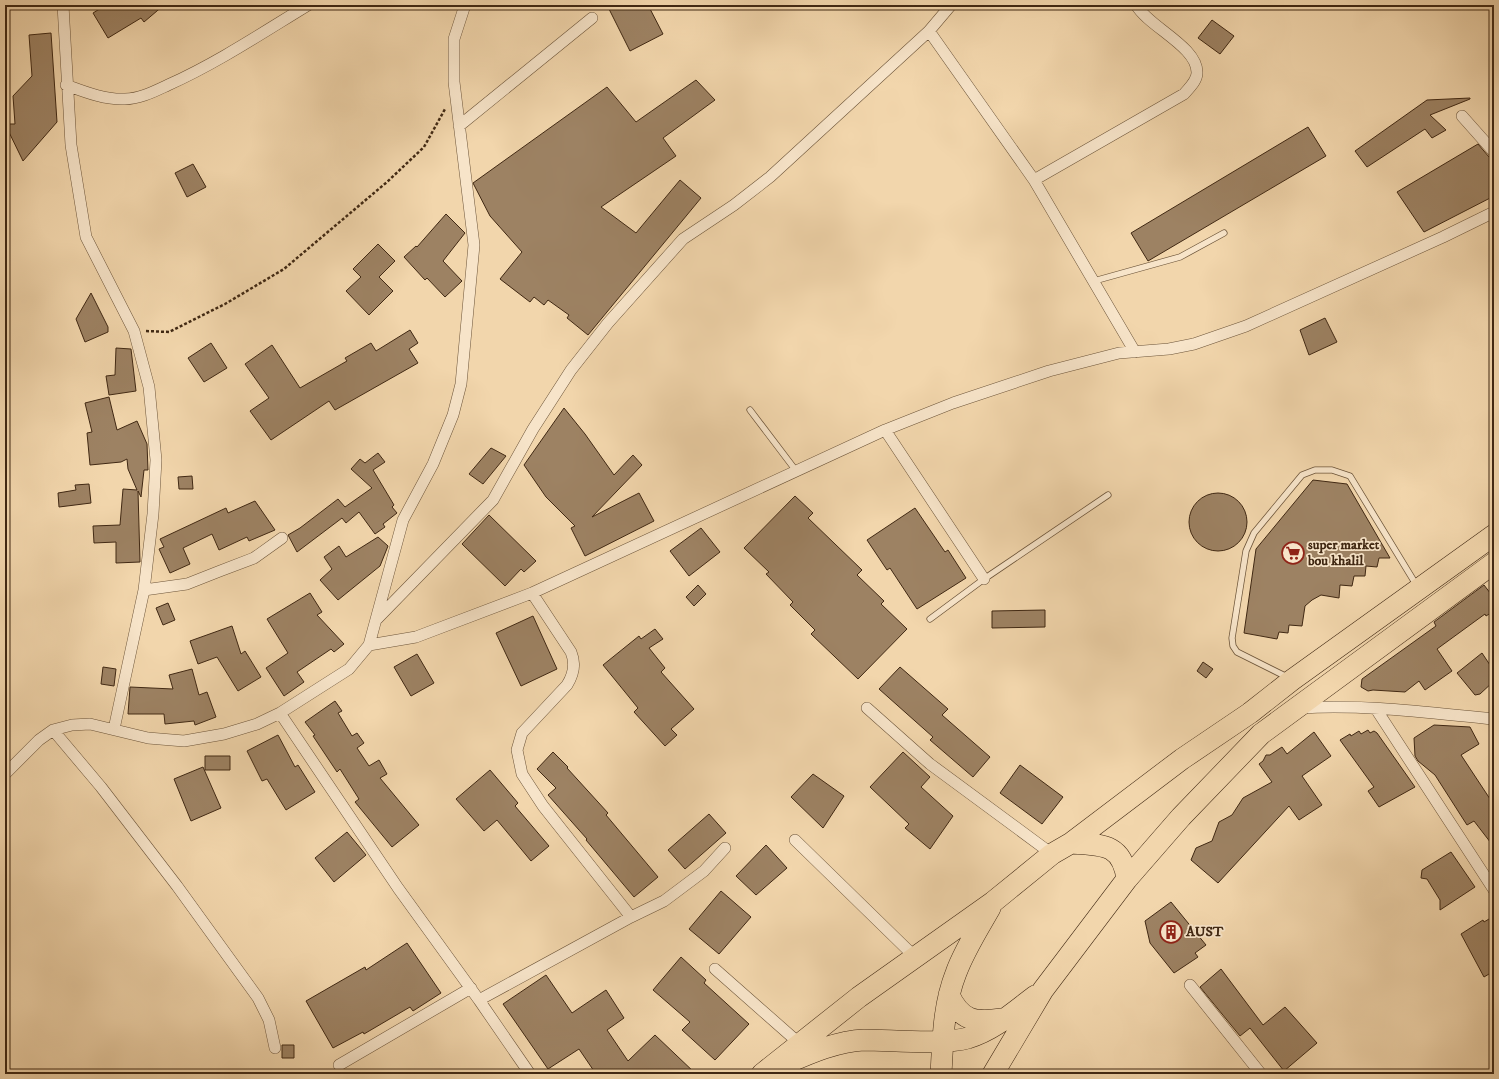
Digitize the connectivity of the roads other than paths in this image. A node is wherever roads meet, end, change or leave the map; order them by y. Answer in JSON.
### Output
{"nodes":[{"id":1,"x":63,"y":5,"type":"edge"},
{"id":2,"x":308,"y":5,"type":"edge"},
{"id":3,"x":465,"y":5,"type":"edge"},
{"id":4,"x":951,"y":5,"type":"edge"},
{"id":5,"x":1136,"y":5,"type":"edge"},
{"id":6,"x":592,"y":18,"type":"dead end"},
{"id":7,"x":929,"y":31,"type":"junction"},
{"id":8,"x":66,"y":85,"type":"junction"},
{"id":9,"x":1462,"y":116,"type":"dead end"},
{"id":10,"x":459,"y":126,"type":"junction"},
{"id":11,"x":1494,"y":152,"type":"edge"},
{"id":12,"x":1034,"y":180,"type":"junction"},
{"id":13,"x":1494,"y":212,"type":"edge"},
{"id":14,"x":1224,"y":233,"type":"dead end"},
{"id":15,"x":1094,"y":282,"type":"junction"},
{"id":16,"x":1135,"y":352,"type":"junction"},
{"id":17,"x":750,"y":410,"type":"dead end"},
{"id":18,"x":885,"y":430,"type":"junction"},
{"id":19,"x":796,"y":472,"type":"junction"},
{"id":20,"x":1108,"y":495,"type":"dead end"},
{"id":21,"x":1494,"y":535,"type":"edge"},
{"id":22,"x":282,"y":538,"type":"dead end"},
{"id":23,"x":1494,"y":563,"type":"edge"},
{"id":24,"x":984,"y":579,"type":"junction"},
{"id":25,"x":1420,"y":589,"type":"junction"},
{"id":26,"x":144,"y":590,"type":"junction"},
{"id":27,"x":532,"y":593,"type":"junction"},
{"id":28,"x":377,"y":619,"type":"junction"},
{"id":29,"x":930,"y":619,"type":"dead end"},
{"id":30,"x":369,"y":645,"type":"junction"},
{"id":31,"x":1292,"y":680,"type":"junction"},
{"id":32,"x":867,"y":708,"type":"dead end"},
{"id":33,"x":1296,"y":708,"type":"junction"},
{"id":34,"x":1376,"y":709,"type":"junction"},
{"id":35,"x":280,"y":713,"type":"junction"},
{"id":36,"x":1494,"y":719,"type":"edge"},
{"id":37,"x":114,"y":729,"type":"junction"},
{"id":38,"x":53,"y":730,"type":"junction"},
{"id":39,"x":5,"y":774,"type":"edge"},
{"id":40,"x":795,"y":840,"type":"dead end"},
{"id":41,"x":1071,"y":842,"type":"junction"},
{"id":42,"x":724,"y":848,"type":"dead end"},
{"id":43,"x":1052,"y":854,"type":"junction"},
{"id":44,"x":1127,"y":879,"type":"junction"},
{"id":45,"x":1494,"y":890,"type":"edge"},
{"id":46,"x":993,"y":902,"type":"junction"},
{"id":47,"x":631,"y":917,"type":"junction"},
{"id":48,"x":915,"y":957,"type":"junction"},
{"id":49,"x":715,"y":969,"type":"dead end"},
{"id":50,"x":1190,"y":985,"type":"dead end"},
{"id":51,"x":471,"y":988,"type":"junction"},
{"id":52,"x":1043,"y":990,"type":"junction"},
{"id":53,"x":950,"y":995,"type":"junction"},
{"id":54,"x":479,"y":1000,"type":"junction"},
{"id":55,"x":1006,"y":1018,"type":"junction"},
{"id":56,"x":942,"y":1040,"type":"junction"},
{"id":57,"x":800,"y":1044,"type":"junction"},
{"id":58,"x":275,"y":1048,"type":"dead end"},
{"id":59,"x":339,"y":1065,"type":"dead end"},
{"id":60,"x":530,"y":1074,"type":"edge"},
{"id":61,"x":762,"y":1074,"type":"edge"},
{"id":62,"x":941,"y":1074,"type":"edge"},
{"id":63,"x":993,"y":1074,"type":"edge"},
{"id":64,"x":1261,"y":1074,"type":"edge"}],
"edges":[{"from":1,"to":8,"type":"street"},
{"from":2,"to":8,"type":"street"},
{"from":3,"to":10,"type":"street"},
{"from":4,"to":7,"type":"street"},
{"from":5,"to":12,"type":"street"},
{"from":6,"to":10,"type":"street"},
{"from":7,"to":12,"type":"street"},
{"from":7,"to":28,"type":"street"},
{"from":8,"to":26,"type":"street"},
{"from":9,"to":11,"type":"street"},
{"from":10,"to":28,"type":"street"},
{"from":12,"to":15,"type":"street"},
{"from":13,"to":16,"type":"street"},
{"from":14,"to":15,"type":"lane"},
{"from":15,"to":16,"type":"street"},
{"from":16,"to":18,"type":"street"},
{"from":17,"to":19,"type":"lane"},
{"from":18,"to":19,"type":"street"},
{"from":18,"to":24,"type":"street"},
{"from":19,"to":27,"type":"street"},
{"from":20,"to":24,"type":"lane"},
{"from":21,"to":25,"type":"highway"},
{"from":22,"to":26,"type":"street"},
{"from":23,"to":33,"type":"highway"},
{"from":24,"to":29,"type":"lane"},
{"from":25,"to":31,"type":"highway"},
{"from":25,"to":31,"type":"lane"},
{"from":26,"to":37,"type":"street"},
{"from":27,"to":30,"type":"street"},
{"from":27,"to":47,"type":"street"},
{"from":28,"to":30,"type":"street"},
{"from":30,"to":35,"type":"street"},
{"from":31,"to":41,"type":"highway"},
{"from":32,"to":43,"type":"street"},
{"from":33,"to":34,"type":"street"},
{"from":33,"to":44,"type":"highway"},
{"from":34,"to":36,"type":"street"},
{"from":34,"to":45,"type":"street"},
{"from":35,"to":37,"type":"street"},
{"from":35,"to":51,"type":"street"},
{"from":37,"to":38,"type":"street"},
{"from":38,"to":39,"type":"street"},
{"from":38,"to":58,"type":"street"},
{"from":40,"to":48,"type":"street"},
{"from":41,"to":43,"type":"highway"},
{"from":41,"to":44,"type":"highway"},
{"from":42,"to":47,"type":"street"},
{"from":43,"to":46,"type":"highway"},
{"from":44,"to":52,"type":"highway"},
{"from":46,"to":48,"type":"highway"},
{"from":46,"to":53,"type":"highway"},
{"from":47,"to":54,"type":"street"},
{"from":48,"to":57,"type":"highway"},
{"from":49,"to":57,"type":"street"},
{"from":50,"to":64,"type":"street"},
{"from":51,"to":54,"type":"street"},
{"from":51,"to":59,"type":"street"},
{"from":52,"to":55,"type":"highway"},
{"from":52,"to":63,"type":"highway"},
{"from":53,"to":55,"type":"highway"},
{"from":53,"to":56,"type":"highway"},
{"from":54,"to":60,"type":"street"},
{"from":55,"to":56,"type":"highway"},
{"from":56,"to":61,"type":"highway"},
{"from":56,"to":62,"type":"highway"},
{"from":57,"to":61,"type":"highway"}]}
